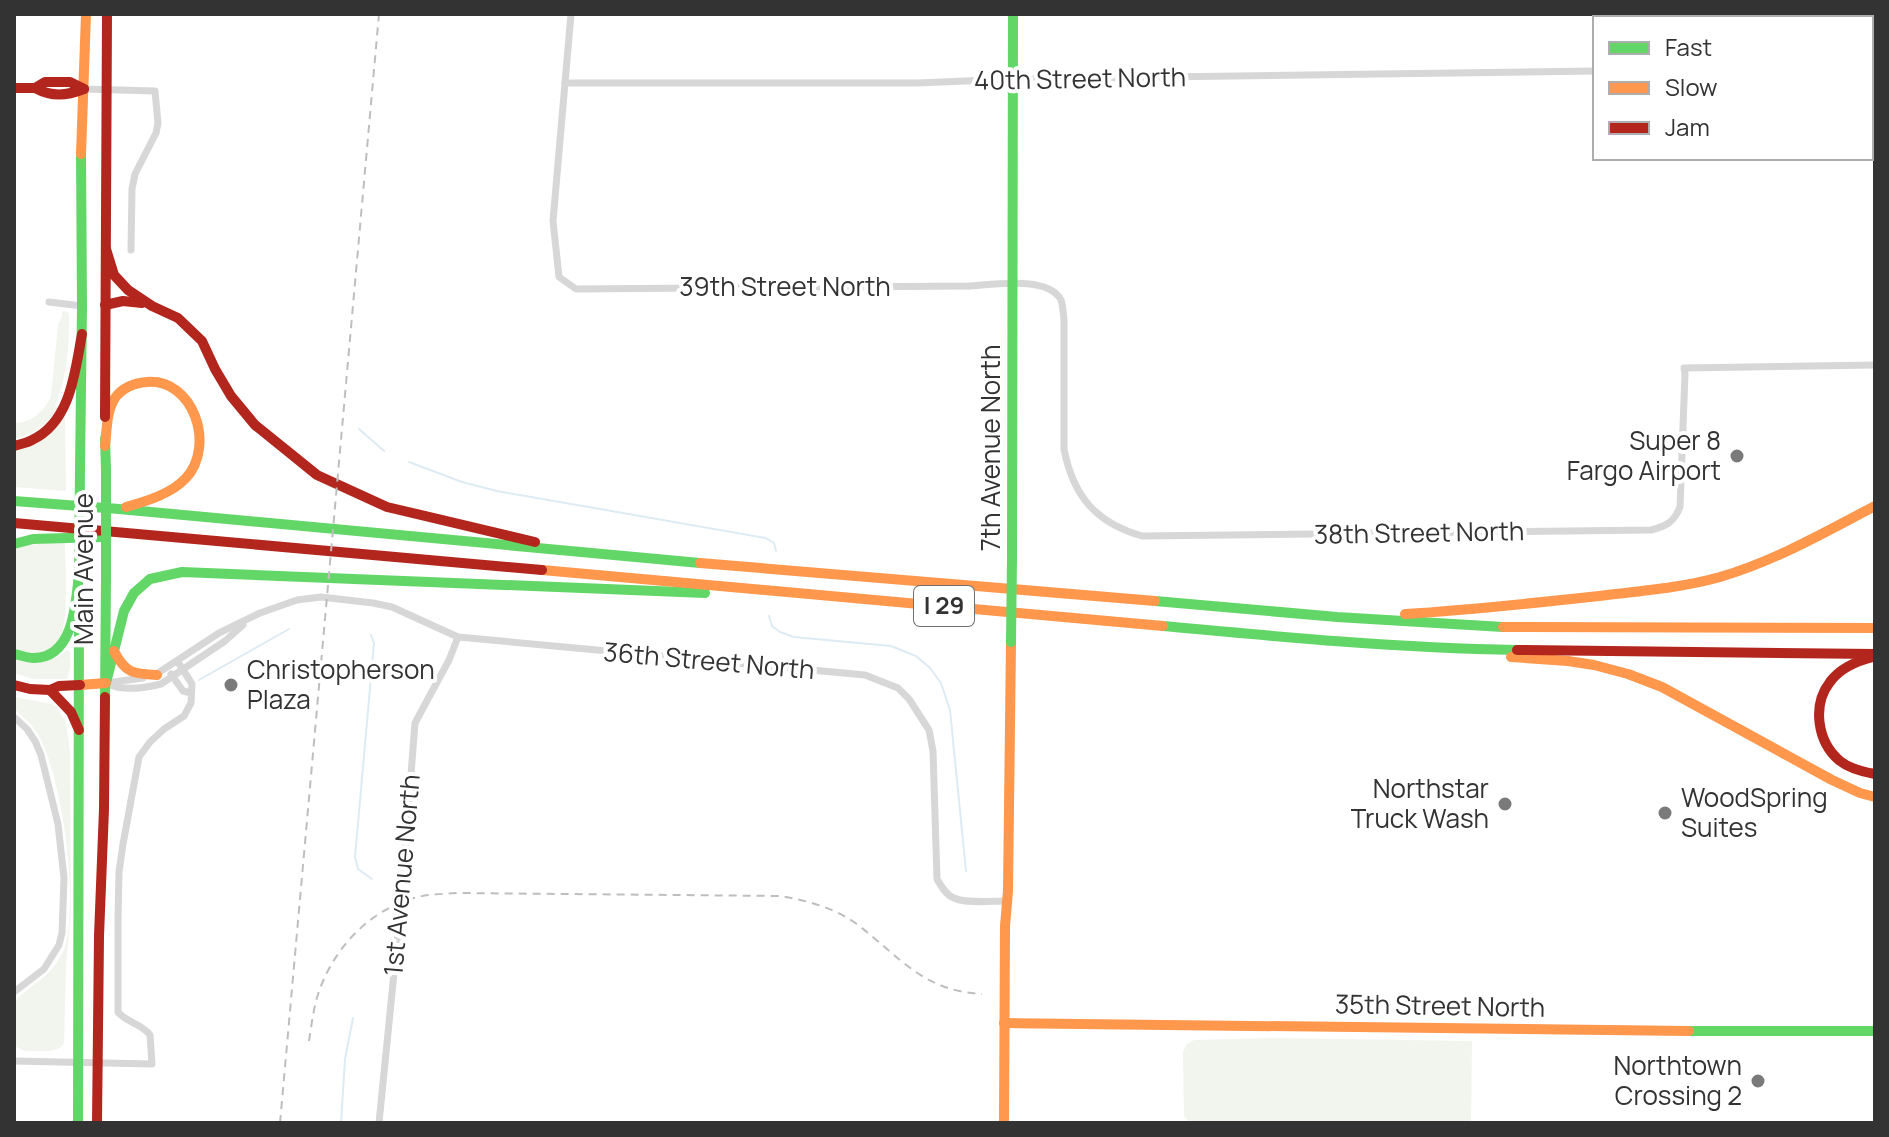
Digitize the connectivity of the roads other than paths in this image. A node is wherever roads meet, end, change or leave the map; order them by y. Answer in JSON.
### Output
{"nodes":[{"id":1,"x":86,"y":14,"type":"edge"},
{"id":2,"x":107,"y":14,"type":"edge"},
{"id":3,"x":571,"y":14,"type":"edge"},
{"id":4,"x":1013,"y":14,"type":"edge"},
{"id":5,"x":1593,"y":71,"type":"edge"},
{"id":6,"x":1013,"y":79,"type":"junction"},
{"id":7,"x":565,"y":83,"type":"junction"},
{"id":8,"x":14,"y":88,"type":"edge"},
{"id":9,"x":84,"y":89,"type":"junction"},
{"id":10,"x":107,"y":90,"type":"junction"},
{"id":11,"x":106,"y":249,"type":"junction"},
{"id":12,"x":131,"y":250,"type":"dead end"},
{"id":13,"x":1014,"y":283,"type":"junction"},
{"id":14,"x":49,"y":302,"type":"dead end"},
{"id":15,"x":105,"y":305,"type":"junction"},
{"id":16,"x":82,"y":306,"type":"junction"},
{"id":17,"x":152,"y":306,"type":"junction"},
{"id":18,"x":82,"y":334,"type":"junction"},
{"id":19,"x":1875,"y":365,"type":"edge"},
{"id":20,"x":14,"y":446,"type":"edge"},
{"id":21,"x":105,"y":446,"type":"junction"},
{"id":22,"x":14,"y":501,"type":"edge"},
{"id":23,"x":1875,"y":506,"type":"edge"},
{"id":24,"x":119,"y":509,"type":"junction"},
{"id":25,"x":14,"y":523,"type":"edge"},
{"id":26,"x":170,"y":536,"type":"junction"},
{"id":27,"x":14,"y":544,"type":"edge"},
{"id":28,"x":577,"y":552,"type":"junction"},
{"id":29,"x":79,"y":573,"type":"junction"},
{"id":30,"x":801,"y":593,"type":"junction"},
{"id":31,"x":1337,"y":617,"type":"junction"},
{"id":32,"x":248,"y":620,"type":"junction"},
{"id":33,"x":106,"y":628,"type":"junction"},
{"id":34,"x":1875,"y":628,"type":"edge"},
{"id":35,"x":458,"y":637,"type":"junction"},
{"id":36,"x":1456,"y":649,"type":"junction"},
{"id":37,"x":14,"y":654,"type":"edge"},
{"id":38,"x":115,"y":654,"type":"junction"},
{"id":39,"x":1875,"y":655,"type":"edge"},
{"id":40,"x":178,"y":662,"type":"junction"},
{"id":41,"x":184,"y":670,"type":"junction"},
{"id":42,"x":162,"y":672,"type":"junction"},
{"id":43,"x":173,"y":676,"type":"junction"},
{"id":44,"x":106,"y":683,"type":"junction"},
{"id":45,"x":14,"y":685,"type":"edge"},
{"id":46,"x":80,"y":685,"type":"junction"},
{"id":47,"x":50,"y":690,"type":"junction"},
{"id":48,"x":191,"y":693,"type":"junction"},
{"id":49,"x":14,"y":717,"type":"edge"},
{"id":50,"x":79,"y":730,"type":"junction"},
{"id":51,"x":1875,"y":774,"type":"edge"},
{"id":52,"x":1832,"y":780,"type":"junction"},
{"id":53,"x":1875,"y":789,"type":"edge"},
{"id":54,"x":1875,"y":797,"type":"edge"},
{"id":55,"x":1007,"y":901,"type":"junction"},
{"id":56,"x":14,"y":992,"type":"edge"},
{"id":57,"x":1004,"y":1023,"type":"junction"},
{"id":58,"x":1875,"y":1031,"type":"edge"},
{"id":59,"x":14,"y":1061,"type":"edge"},
{"id":60,"x":79,"y":1063,"type":"junction"},
{"id":61,"x":98,"y":1064,"type":"junction"},
{"id":62,"x":78,"y":1123,"type":"edge"},
{"id":63,"x":97,"y":1123,"type":"edge"},
{"id":64,"x":379,"y":1123,"type":"edge"},
{"id":65,"x":1004,"y":1123,"type":"edge"}],
"edges":[{"from":1,"to":9,"type":"main road","name":"Main Avenue"},
{"from":2,"to":10,"type":"main road","name":"Main Avenue"},
{"from":3,"to":7,"type":"street"},
{"from":4,"to":6,"type":"main road","name":"7th Avenue North"},
{"from":5,"to":6,"type":"street","name":"40th Street North"},
{"from":6,"to":7,"type":"street","name":"40th Street North"},
{"from":6,"to":13,"type":"main road","name":"7th Avenue North"},
{"from":7,"to":13,"type":"street","name":"39th Street North"},
{"from":8,"to":9,"type":"main road"},
{"from":9,"to":10,"type":"street"},
{"from":9,"to":16,"type":"main road","name":"Main Avenue"},
{"from":10,"to":11,"type":"main road","name":"Main Avenue"},
{"from":10,"to":12,"type":"street"},
{"from":11,"to":15,"type":"main road","name":"Main Avenue"},
{"from":11,"to":17,"type":"main road"},
{"from":13,"to":19,"type":"street","name":"38th Street North"},
{"from":13,"to":55,"type":"main road","name":"7th Avenue North","bridge":true},
{"from":14,"to":16,"type":"street"},
{"from":15,"to":16,"type":"main road"},
{"from":15,"to":17,"type":"main road"},
{"from":15,"to":21,"type":"main road","name":"Main Avenue"},
{"from":16,"to":18,"type":"main road","name":"Main Avenue"},
{"from":17,"to":28,"type":"main road"},
{"from":18,"to":20,"type":"main road"},
{"from":18,"to":29,"type":"main road","name":"Main Avenue","bridge":true},
{"from":21,"to":24,"type":"main road"},
{"from":21,"to":33,"type":"main road","name":"Main Avenue","bridge":true},
{"from":22,"to":24,"type":"main road","number":"I 29"},
{"from":23,"to":31,"type":"main road"},
{"from":24,"to":28,"type":"main road","number":"I 29"},
{"from":25,"to":26,"type":"main road","number":"I 29"},
{"from":26,"to":27,"type":"main road"},
{"from":26,"to":30,"type":"main road","number":"I 29"},
{"from":28,"to":31,"type":"main road","number":"I 29"},
{"from":29,"to":37,"type":"main road"},
{"from":29,"to":46,"type":"main road","name":"Main Avenue"},
{"from":30,"to":36,"type":"main road","number":"I 29"},
{"from":30,"to":38,"type":"main road"},
{"from":31,"to":34,"type":"main road","number":"I 29"},
{"from":32,"to":35,"type":"street","name":"36th Street North"},
{"from":32,"to":40,"type":"street","name":"36th Street North"},
{"from":32,"to":41,"type":"street","name":"36th Street North"},
{"from":33,"to":38,"type":"main road"},
{"from":33,"to":44,"type":"main road","name":"Main Avenue"},
{"from":35,"to":55,"type":"street","name":"36th Street North"},
{"from":35,"to":64,"type":"street","name":"1st Avenue North"},
{"from":36,"to":39,"type":"main road","number":"I 29"},
{"from":36,"to":52,"type":"main road"},
{"from":38,"to":42,"type":"main road"},
{"from":38,"to":44,"type":"main road"},
{"from":39,"to":51,"type":"main road"},
{"from":40,"to":41,"type":"street"},
{"from":40,"to":42,"type":"street","name":"36th Street North"},
{"from":41,"to":43,"type":"street","name":"36th Street North"},
{"from":41,"to":48,"type":"street"},
{"from":42,"to":43,"type":"street"},
{"from":42,"to":44,"type":"street","name":"36th Street North"},
{"from":43,"to":44,"type":"street","name":"36th Street North"},
{"from":43,"to":48,"type":"street"},
{"from":44,"to":46,"type":"main road"},
{"from":44,"to":61,"type":"main road","name":"Main Avenue"},
{"from":45,"to":47,"type":"main road"},
{"from":46,"to":47,"type":"main road"},
{"from":46,"to":50,"type":"main road","name":"Main Avenue"},
{"from":47,"to":50,"type":"main road"},
{"from":48,"to":61,"type":"street"},
{"from":49,"to":56,"type":"street"},
{"from":50,"to":60,"type":"main road","name":"Main Avenue"},
{"from":52,"to":53,"type":"main road"},
{"from":52,"to":54,"type":"main road"},
{"from":55,"to":57,"type":"main road","name":"7th Avenue North"},
{"from":57,"to":58,"type":"main road","name":"35th Street North"},
{"from":57,"to":65,"type":"main road","name":"7th Avenue North"},
{"from":59,"to":60,"type":"street"},
{"from":60,"to":61,"type":"street"},
{"from":60,"to":62,"type":"main road","name":"Main Avenue"},
{"from":61,"to":63,"type":"main road","name":"Main Avenue"}]}
